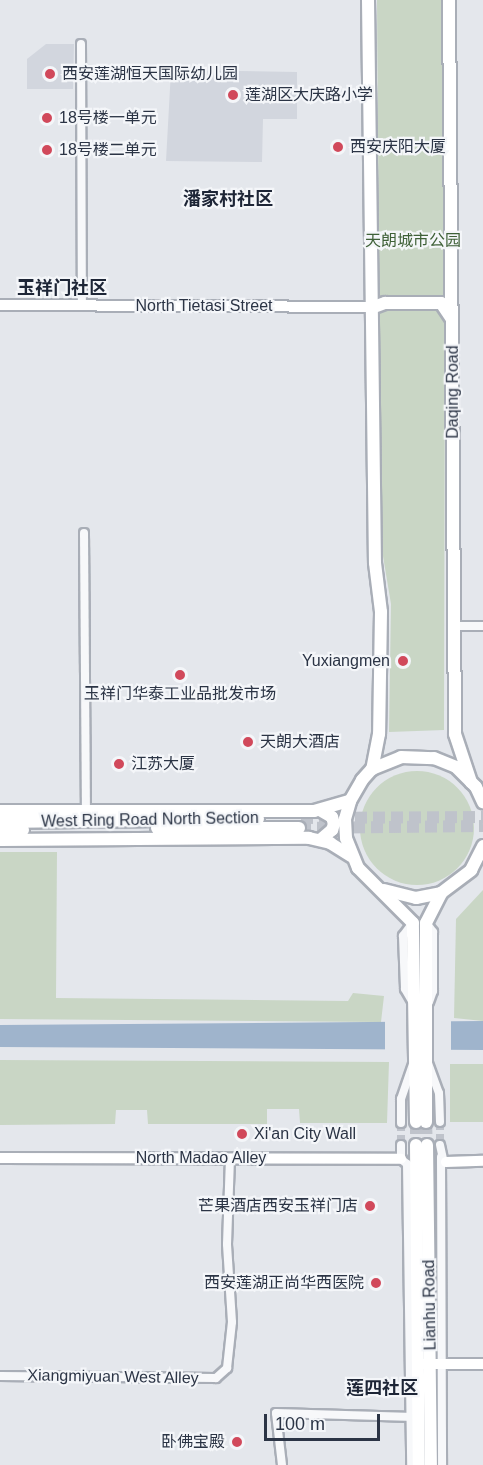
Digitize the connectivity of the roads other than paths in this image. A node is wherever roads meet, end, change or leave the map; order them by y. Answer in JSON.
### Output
{"nodes":[{"id":1,"x":368,"y":0,"type":"edge"},
{"id":2,"x":449,"y":0,"type":"edge"},
{"id":3,"x":81,"y":44,"type":"dead end"},
{"id":4,"x":452,"y":286,"type":"junction"},
{"id":5,"x":371,"y":293,"type":"junction"},
{"id":6,"x":0,"y":305,"type":"edge"},
{"id":7,"x":82,"y":305,"type":"junction"},
{"id":8,"x":371,"y":308,"type":"junction"},
{"id":9,"x":453,"y":324,"type":"junction"},
{"id":10,"x":84,"y":533,"type":"dead end"},
{"id":11,"x":454,"y":626,"type":"junction"},
{"id":12,"x":483,"y":626,"type":"edge"},
{"id":13,"x":372,"y":769,"type":"junction"},
{"id":14,"x":476,"y":786,"type":"edge"},
{"id":15,"x":350,"y":801,"type":"junction"},
{"id":16,"x":483,"y":802,"type":"edge"},
{"id":17,"x":320,"y":810,"type":"junction"},
{"id":18,"x":0,"y":811,"type":"edge"},
{"id":19,"x":86,"y":811,"type":"junction"},
{"id":20,"x":0,"y":822,"type":"edge"},
{"id":21,"x":0,"y":830,"type":"edge"},
{"id":22,"x":0,"y":840,"type":"edge"},
{"id":23,"x":320,"y":840,"type":"junction"},
{"id":24,"x":483,"y":846,"type":"edge"},
{"id":25,"x":351,"y":855,"type":"junction"},
{"id":26,"x":481,"y":858,"type":"edge"},
{"id":27,"x":380,"y":888,"type":"junction"},
{"id":28,"x":441,"y":893,"type":"junction"},
{"id":29,"x":413,"y":929,"type":"junction"},
{"id":30,"x":427,"y":929,"type":"junction"},
{"id":31,"x":421,"y":1006,"type":"junction"},
{"id":32,"x":421,"y":1060,"type":"junction"},
{"id":33,"x":421,"y":1122,"type":"tunnel mouth"},
{"id":34,"x":440,"y":1122,"type":"tunnel mouth"},
{"id":35,"x":401,"y":1123,"type":"tunnel mouth"},
{"id":36,"x":440,"y":1144,"type":"tunnel mouth"},
{"id":37,"x":401,"y":1145,"type":"tunnel mouth"},
{"id":38,"x":422,"y":1145,"type":"tunnel mouth"},
{"id":39,"x":0,"y":1158,"type":"edge"},
{"id":40,"x":230,"y":1158,"type":"junction"},
{"id":41,"x":401,"y":1159,"type":"junction"},
{"id":42,"x":443,"y":1160,"type":"junction"},
{"id":43,"x":483,"y":1161,"type":"edge"},
{"id":44,"x":430,"y":1364,"type":"junction"},
{"id":45,"x":483,"y":1364,"type":"edge"},
{"id":46,"x":0,"y":1376,"type":"edge"},
{"id":47,"x":414,"y":1417,"type":"junction"},
{"id":48,"x":282,"y":1465,"type":"edge"},
{"id":49,"x":411,"y":1465,"type":"edge"},
{"id":50,"x":419,"y":1465,"type":"edge"},
{"id":51,"x":431,"y":1465,"type":"edge"},
{"id":52,"x":442,"y":1465,"type":"edge"}],
"edges":[{"from":1,"to":5,"type":"main road"},
{"from":2,"to":4,"type":"main road","name":"Daqing Road"},
{"from":3,"to":7,"type":"street"},
{"from":4,"to":5,"type":"main road"},
{"from":4,"to":9,"type":"main road","name":"Daqing Road"},
{"from":5,"to":8,"type":"main road"},
{"from":6,"to":7,"type":"street","name":"North Tietasi Street"},
{"from":7,"to":8,"type":"street","name":"North Tietasi Street"},
{"from":8,"to":9,"type":"main road"},
{"from":8,"to":13,"type":"main road"},
{"from":9,"to":11,"type":"main road","name":"Daqing Road"},
{"from":10,"to":19,"type":"street"},
{"from":11,"to":12,"type":"street"},
{"from":11,"to":14,"type":"main road","name":"Daqing Road"},
{"from":13,"to":14,"type":"main road"},
{"from":13,"to":15,"type":"main road"},
{"from":14,"to":16,"type":"main road","name":"Daqing Road"},
{"from":15,"to":17,"type":"main road"},
{"from":15,"to":25,"type":"main road"},
{"from":17,"to":19,"type":"main road"},
{"from":17,"to":23,"type":"main road"},
{"from":18,"to":19,"type":"main road"},
{"from":20,"to":21,"type":"main road","name":"West Ring Road North Section"},
{"from":22,"to":23,"type":"main road"},
{"from":23,"to":25,"type":"main road"},
{"from":24,"to":26,"type":"main road"},
{"from":25,"to":27,"type":"main road"},
{"from":26,"to":28,"type":"main road"},
{"from":27,"to":28,"type":"main road"},
{"from":27,"to":29,"type":"main road"},
{"from":28,"to":30,"type":"main road"},
{"from":29,"to":30,"type":"main road"},
{"from":29,"to":31,"type":"main road"},
{"from":30,"to":31,"type":"main road"},
{"from":31,"to":32,"type":"main road"},
{"from":32,"to":33,"type":"main road"},
{"from":32,"to":34,"type":"street"},
{"from":32,"to":35,"type":"street"},
{"from":36,"to":42,"type":"street"},
{"from":37,"to":41,"type":"street"},
{"from":38,"to":44,"type":"main road","name":"Lianhu Road"},
{"from":39,"to":40,"type":"street","name":"North Madao Alley"},
{"from":40,"to":41,"type":"street","name":"North Madao Alley"},
{"from":40,"to":46,"type":"street","name":"Xiangmiyuan West Alley"},
{"from":41,"to":47,"type":"street"},
{"from":42,"to":43,"type":"street"},
{"from":42,"to":44,"type":"street"},
{"from":44,"to":45,"type":"street"},
{"from":44,"to":47,"type":"main road","name":"Lianhu Road"},
{"from":44,"to":51,"type":"main road","name":"Lianhu Road"},
{"from":44,"to":52,"type":"street"},
{"from":47,"to":48,"type":"street"},
{"from":47,"to":49,"type":"street"},
{"from":47,"to":50,"type":"main road","name":"Lianhu Road"}]}
